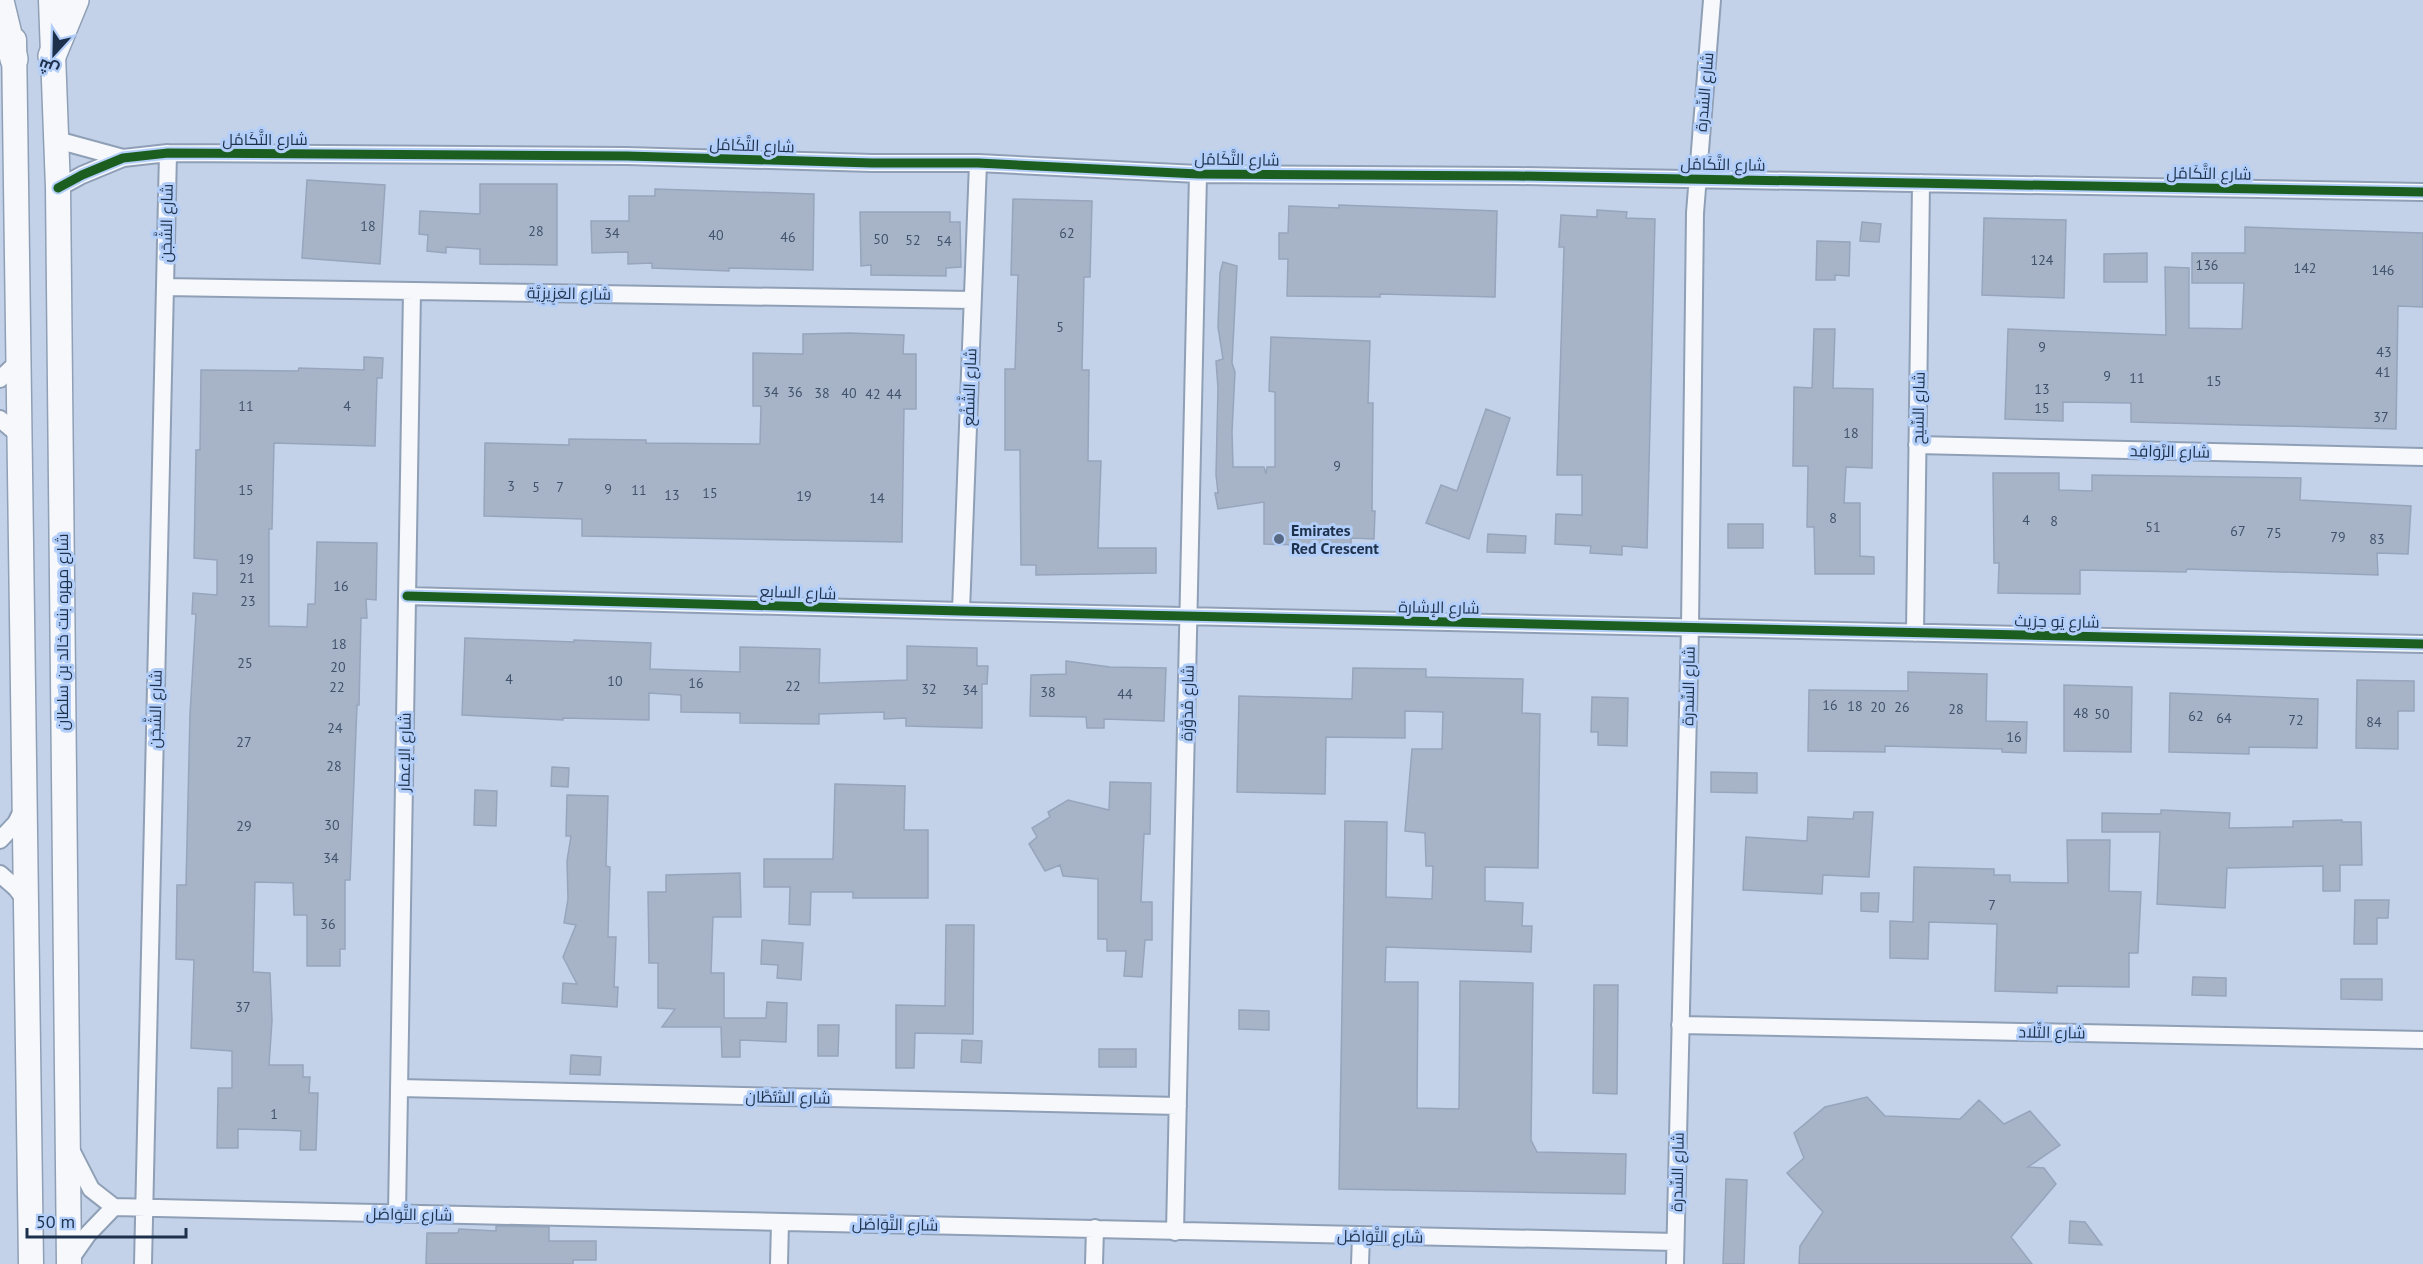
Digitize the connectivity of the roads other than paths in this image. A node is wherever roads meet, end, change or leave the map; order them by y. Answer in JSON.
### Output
{"nodes":[{"id":1,"x":14,"y":0,"type":"edge"},
{"id":2,"x":51,"y":0,"type":"edge"},
{"id":3,"x":75,"y":0,"type":"edge"},
{"id":4,"x":1712,"y":0,"type":"edge"},
{"id":5,"x":0,"y":1,"type":"edge"},
{"id":6,"x":52,"y":56,"type":"junction"},
{"id":7,"x":14,"y":59,"type":"junction"},
{"id":8,"x":57,"y":140,"type":"junction"},
{"id":9,"x":168,"y":153,"type":"junction"},
{"id":10,"x":123,"y":158,"type":"junction"},
{"id":11,"x":978,"y":163,"type":"junction"},
{"id":12,"x":1198,"y":174,"type":"junction"},
{"id":13,"x":1697,"y":179,"type":"junction"},
{"id":14,"x":1921,"y":183,"type":"junction"},
{"id":15,"x":58,"y":188,"type":"junction"},
{"id":16,"x":2423,"y":192,"type":"edge"},
{"id":17,"x":165,"y":287,"type":"junction"},
{"id":18,"x":412,"y":291,"type":"junction"},
{"id":19,"x":972,"y":300,"type":"junction"},
{"id":20,"x":18,"y":362,"type":"junction"},
{"id":21,"x":0,"y":379,"type":"edge"},
{"id":22,"x":0,"y":419,"type":"edge"},
{"id":23,"x":20,"y":436,"type":"junction"},
{"id":24,"x":1917,"y":445,"type":"junction"},
{"id":25,"x":2423,"y":457,"type":"edge"},
{"id":26,"x":407,"y":596,"type":"junction"},
{"id":27,"x":961,"y":611,"type":"junction"},
{"id":28,"x":1189,"y":616,"type":"junction"},
{"id":29,"x":1690,"y":627,"type":"junction"},
{"id":30,"x":1914,"y":633,"type":"junction"},
{"id":31,"x":2423,"y":644,"type":"edge"},
{"id":32,"x":23,"y":808,"type":"junction"},
{"id":33,"x":0,"y":840,"type":"edge"},
{"id":34,"x":0,"y":874,"type":"edge"},
{"id":35,"x":26,"y":901,"type":"junction"},
{"id":36,"x":1680,"y":1025,"type":"junction"},
{"id":37,"x":2423,"y":1040,"type":"edge"},
{"id":38,"x":399,"y":1088,"type":"junction"},
{"id":39,"x":1178,"y":1106,"type":"junction"},
{"id":40,"x":66,"y":1140,"type":"junction"},
{"id":41,"x":114,"y":1207,"type":"junction"},
{"id":42,"x":144,"y":1207,"type":"junction"},
{"id":43,"x":397,"y":1214,"type":"junction"},
{"id":44,"x":780,"y":1222,"type":"junction"},
{"id":45,"x":1095,"y":1228,"type":"junction"},
{"id":46,"x":1175,"y":1232,"type":"junction"},
{"id":47,"x":1360,"y":1236,"type":"junction"},
{"id":48,"x":1675,"y":1242,"type":"junction"},
{"id":49,"x":69,"y":1262,"type":"edge"},
{"id":50,"x":31,"y":1264,"type":"edge"},
{"id":51,"x":143,"y":1264,"type":"edge"},
{"id":52,"x":779,"y":1264,"type":"edge"},
{"id":53,"x":1094,"y":1264,"type":"edge"},
{"id":54,"x":1360,"y":1264,"type":"edge"},
{"id":55,"x":1675,"y":1264,"type":"edge"}],
"edges":[{"from":1,"to":7,"type":"street"},
{"from":2,"to":6,"type":"street","name":"شارع مهره بنت خالد بن سلطان"},
{"from":3,"to":6,"type":"main road"},
{"from":4,"to":13,"type":"street","name":"شارع السِّدرة"},
{"from":5,"to":7,"type":"main road"},
{"from":6,"to":8,"type":"street","name":"شارع مهره بنت خالد بن سلطان"},
{"from":7,"to":20,"type":"street"},
{"from":8,"to":10,"type":"street","name":"شارع التَّكَامُل"},
{"from":8,"to":15,"type":"street","name":"شارع مهره بنت خالد بن سلطان"},
{"from":9,"to":10,"type":"street","name":"شارع التَّكَامُل"},
{"from":9,"to":11,"type":"street","name":"شارع التَّكَامُل"},
{"from":9,"to":17,"type":"street","name":"شارع الشَّجَن"},
{"from":10,"to":15,"type":"street","name":"شارع التَّكَامُل"},
{"from":11,"to":12,"type":"street","name":"شارع التَّكَامُل"},
{"from":11,"to":19,"type":"street","name":"شارع الشَّفْع"},
{"from":12,"to":13,"type":"street","name":"شارع التَّكَامُل"},
{"from":12,"to":28,"type":"street","name":"شارع مْدَوَّرَة"},
{"from":13,"to":14,"type":"street","name":"شارع التَّكَامُل"},
{"from":13,"to":29,"type":"street","name":"شارع السِّدرة"},
{"from":14,"to":16,"type":"street","name":"شارع التَّكَامُل"},
{"from":14,"to":24,"type":"street","name":"شارع السِّيح"},
{"from":15,"to":40,"type":"street","name":"شارع مهره بنت خالد بن سلطان"},
{"from":17,"to":18,"type":"street","name":"شارع العَزِيزِيَّة"},
{"from":17,"to":42,"type":"street","name":"شارع الشَّجَن"},
{"from":18,"to":19,"type":"street","name":"شارع العَزِيزِيَّة"},
{"from":18,"to":26,"type":"street","name":"شارع الإعمار"},
{"from":19,"to":27,"type":"street","name":"شارع الشَّفْع"},
{"from":20,"to":21,"type":"street"},
{"from":20,"to":23,"type":"street"},
{"from":22,"to":23,"type":"street"},
{"from":23,"to":32,"type":"street"},
{"from":24,"to":25,"type":"street","name":"شارع الرَّوَافِد"},
{"from":24,"to":30,"type":"street","name":"شارع السِّيح"},
{"from":26,"to":27,"type":"street","name":"شارع السابع"},
{"from":26,"to":38,"type":"street","name":"شارع الإعمار"},
{"from":27,"to":28,"type":"street","name":"شارع السابع"},
{"from":28,"to":29,"type":"street","name":"شارع الإشارة"},
{"from":28,"to":39,"type":"street","name":"شارع مْدَوَّرَة"},
{"from":29,"to":30,"type":"street","name":"شارع يَو حِرَيث"},
{"from":29,"to":36,"type":"street","name":"شارع السِّدرة"},
{"from":30,"to":31,"type":"street","name":"شارع يَو حِرَيث"},
{"from":32,"to":33,"type":"street"},
{"from":32,"to":35,"type":"street"},
{"from":34,"to":35,"type":"street"},
{"from":35,"to":50,"type":"street"},
{"from":36,"to":37,"type":"street","name":"شارع التِّلاد"},
{"from":36,"to":48,"type":"street","name":"شارع السِّدرة"},
{"from":38,"to":39,"type":"street","name":"شارع الشُّطَّان"},
{"from":38,"to":43,"type":"street","name":"شارع الإعمار"},
{"from":39,"to":46,"type":"street","name":"شارع مْدَوَّرَة"},
{"from":40,"to":41,"type":"street"},
{"from":40,"to":49,"type":"street","name":"شارع مهره بنت خالد بن سلطان"},
{"from":41,"to":42,"type":"street","name":"شارع التَّوَاصُل"},
{"from":41,"to":49,"type":"street"},
{"from":42,"to":43,"type":"street","name":"شارع التَّوَاصُل"},
{"from":42,"to":51,"type":"street","name":"شارع الشَّجَن"},
{"from":43,"to":44,"type":"street","name":"شارع التَّوَاصُل"},
{"from":44,"to":45,"type":"street","name":"شارع التَّوَاصُل"},
{"from":44,"to":52,"type":"street"},
{"from":45,"to":46,"type":"street","name":"شارع التَّوَاصُل"},
{"from":45,"to":53,"type":"street"},
{"from":46,"to":47,"type":"street","name":"شارع التَّوَاصُل"},
{"from":47,"to":48,"type":"street","name":"شارع التَّوَاصُل"},
{"from":47,"to":54,"type":"street"},
{"from":48,"to":55,"type":"street","name":"شارع السِّدرة"}]}
